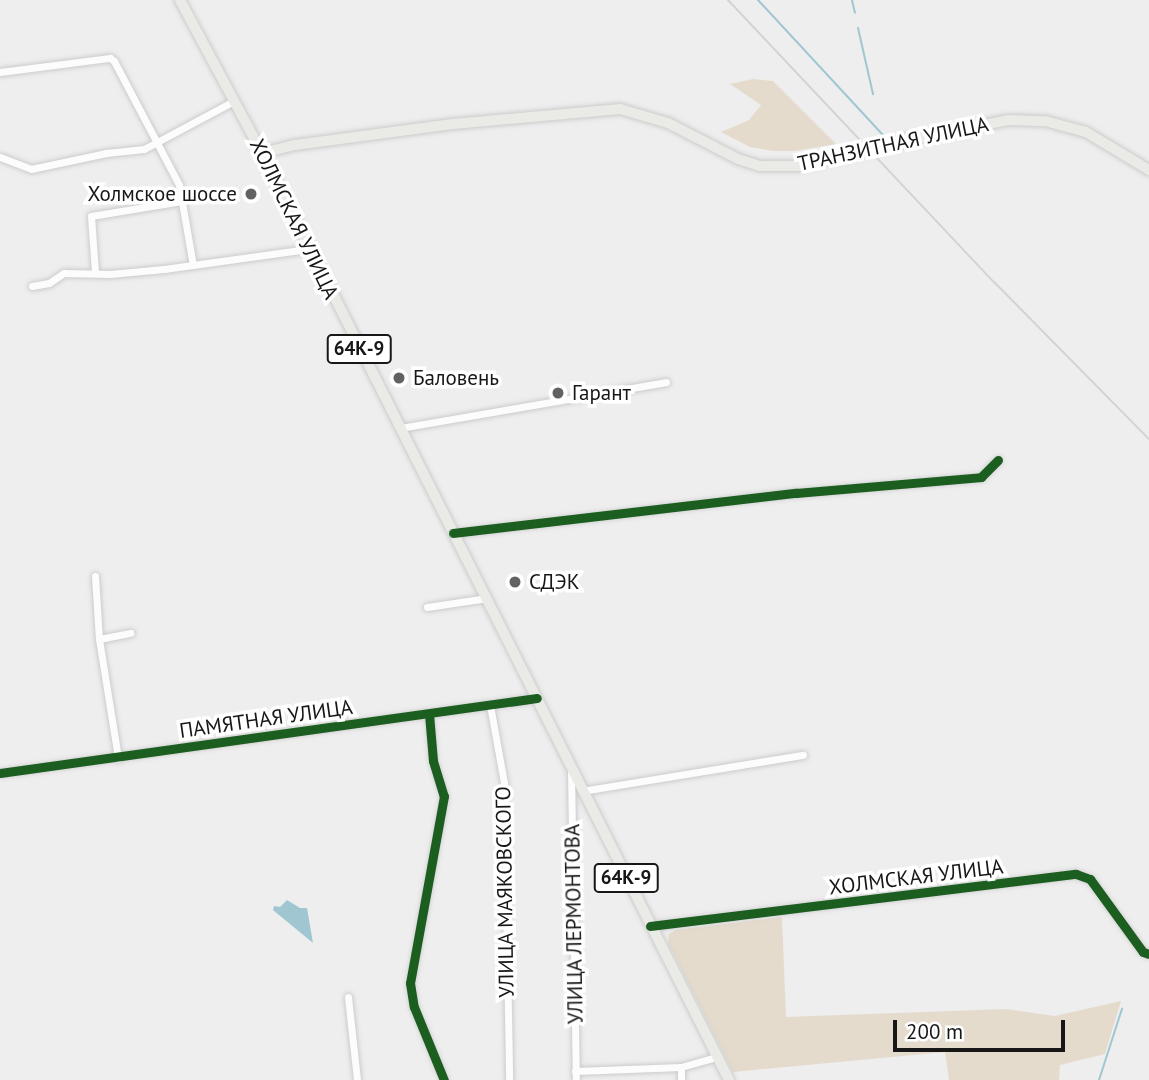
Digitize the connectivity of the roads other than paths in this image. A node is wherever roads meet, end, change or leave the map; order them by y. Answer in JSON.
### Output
{"nodes":[{"id":1,"x":180,"y":0,"type":"edge"},
{"id":2,"x":0,"y":72,"type":"edge"},
{"id":3,"x":234,"y":101,"type":"junction"},
{"id":4,"x":158,"y":144,"type":"junction"},
{"id":5,"x":262,"y":153,"type":"junction"},
{"id":6,"x":0,"y":158,"type":"edge"},
{"id":7,"x":1149,"y":170,"type":"edge"},
{"id":8,"x":182,"y":201,"type":"junction"},
{"id":9,"x":309,"y":249,"type":"junction"},
{"id":10,"x":193,"y":265,"type":"junction"},
{"id":11,"x":95,"y":272,"type":"junction"},
{"id":12,"x":32,"y":286,"type":"dead end"},
{"id":13,"x":666,"y":382,"type":"dead end"},
{"id":14,"x":400,"y":428,"type":"junction"},
{"id":15,"x":998,"y":460,"type":"dead end"},
{"id":16,"x":453,"y":533,"type":"junction"},
{"id":17,"x":95,"y":576,"type":"dead end"},
{"id":18,"x":486,"y":598,"type":"junction"},
{"id":19,"x":427,"y":607,"type":"dead end"},
{"id":20,"x":130,"y":633,"type":"dead end"},
{"id":21,"x":99,"y":639,"type":"junction"},
{"id":22,"x":537,"y":698,"type":"junction"},
{"id":23,"x":490,"y":705,"type":"junction"},
{"id":24,"x":429,"y":714,"type":"junction"},
{"id":25,"x":803,"y":755,"type":"dead end"},
{"id":26,"x":118,"y":758,"type":"junction"},
{"id":27,"x":572,"y":769,"type":"junction"},
{"id":28,"x":0,"y":773,"type":"edge"},
{"id":29,"x":582,"y":790,"type":"junction"},
{"id":30,"x":650,"y":926,"type":"junction"},
{"id":31,"x":1149,"y":954,"type":"edge"},
{"id":32,"x":348,"y":997,"type":"dead end"},
{"id":33,"x":717,"y":1057,"type":"junction"},
{"id":34,"x":681,"y":1067,"type":"junction"},
{"id":35,"x":575,"y":1076,"type":"edge"},
{"id":36,"x":728,"y":1077,"type":"edge"},
{"id":37,"x":357,"y":1080,"type":"edge"},
{"id":38,"x":444,"y":1080,"type":"edge"},
{"id":39,"x":509,"y":1080,"type":"edge"},
{"id":40,"x":681,"y":1080,"type":"edge"}],
"edges":[{"from":1,"to":3,"type":"main road","name":"ХОЛМСКАЯ УЛИЦА","number":"64К-9"},
{"from":2,"to":4,"type":"street"},
{"from":3,"to":4,"type":"street"},
{"from":3,"to":5,"type":"main road","name":"ХОЛМСКАЯ УЛИЦА","number":"64К-9"},
{"from":4,"to":6,"type":"street"},
{"from":4,"to":8,"type":"street"},
{"from":5,"to":7,"type":"main road","name":"ТРАНЗИТНАЯ УЛИЦА","bridge":true},
{"from":5,"to":9,"type":"main road","name":"ХОЛМСКАЯ УЛИЦА","number":"64К-9"},
{"from":8,"to":10,"type":"street"},
{"from":8,"to":11,"type":"street"},
{"from":9,"to":10,"type":"street"},
{"from":9,"to":14,"type":"main road","name":"ХОЛМСКАЯ УЛИЦА","number":"64К-9"},
{"from":10,"to":11,"type":"street"},
{"from":11,"to":12,"type":"street"},
{"from":13,"to":14,"type":"street"},
{"from":14,"to":16,"type":"main road","name":"ХОЛМСКАЯ УЛИЦА","number":"64К-9"},
{"from":15,"to":16,"type":"street"},
{"from":16,"to":18,"type":"main road","name":"ХОЛМСКАЯ УЛИЦА","number":"64К-9"},
{"from":17,"to":21,"type":"street"},
{"from":18,"to":19,"type":"street"},
{"from":18,"to":22,"type":"main road","name":"ХОЛМСКАЯ УЛИЦА","number":"64К-9"},
{"from":20,"to":21,"type":"street"},
{"from":21,"to":26,"type":"street"},
{"from":22,"to":23,"type":"street","name":"ПАМЯТНАЯ УЛИЦА"},
{"from":22,"to":27,"type":"main road","name":"ХОЛМСКАЯ УЛИЦА","number":"64К-9"},
{"from":23,"to":24,"type":"street","name":"ПАМЯТНАЯ УЛИЦА"},
{"from":23,"to":39,"type":"street","name":"УЛИЦА МАЯКОВСКОГО"},
{"from":24,"to":26,"type":"street","name":"ПАМЯТНАЯ УЛИЦА"},
{"from":24,"to":38,"type":"street"},
{"from":25,"to":29,"type":"street"},
{"from":26,"to":28,"type":"street","name":"ПАМЯТНАЯ УЛИЦА"},
{"from":27,"to":29,"type":"main road","name":"ХОЛМСКАЯ УЛИЦА","number":"64К-9"},
{"from":27,"to":35,"type":"street","name":"УЛИЦА ЛЕРМОНТОВА"},
{"from":29,"to":30,"type":"main road","name":"ХОЛМСКАЯ УЛИЦА","number":"64К-9"},
{"from":30,"to":31,"type":"street","name":"ХОЛМСКАЯ УЛИЦА"},
{"from":30,"to":33,"type":"main road","name":"ХОЛМСКАЯ УЛИЦА","number":"64К-9"},
{"from":32,"to":37,"type":"street"},
{"from":33,"to":34,"type":"street"},
{"from":33,"to":36,"type":"main road","name":"ХОЛМСКАЯ УЛИЦА","number":"64К-9"},
{"from":34,"to":35,"type":"street"},
{"from":34,"to":40,"type":"street"}]}
